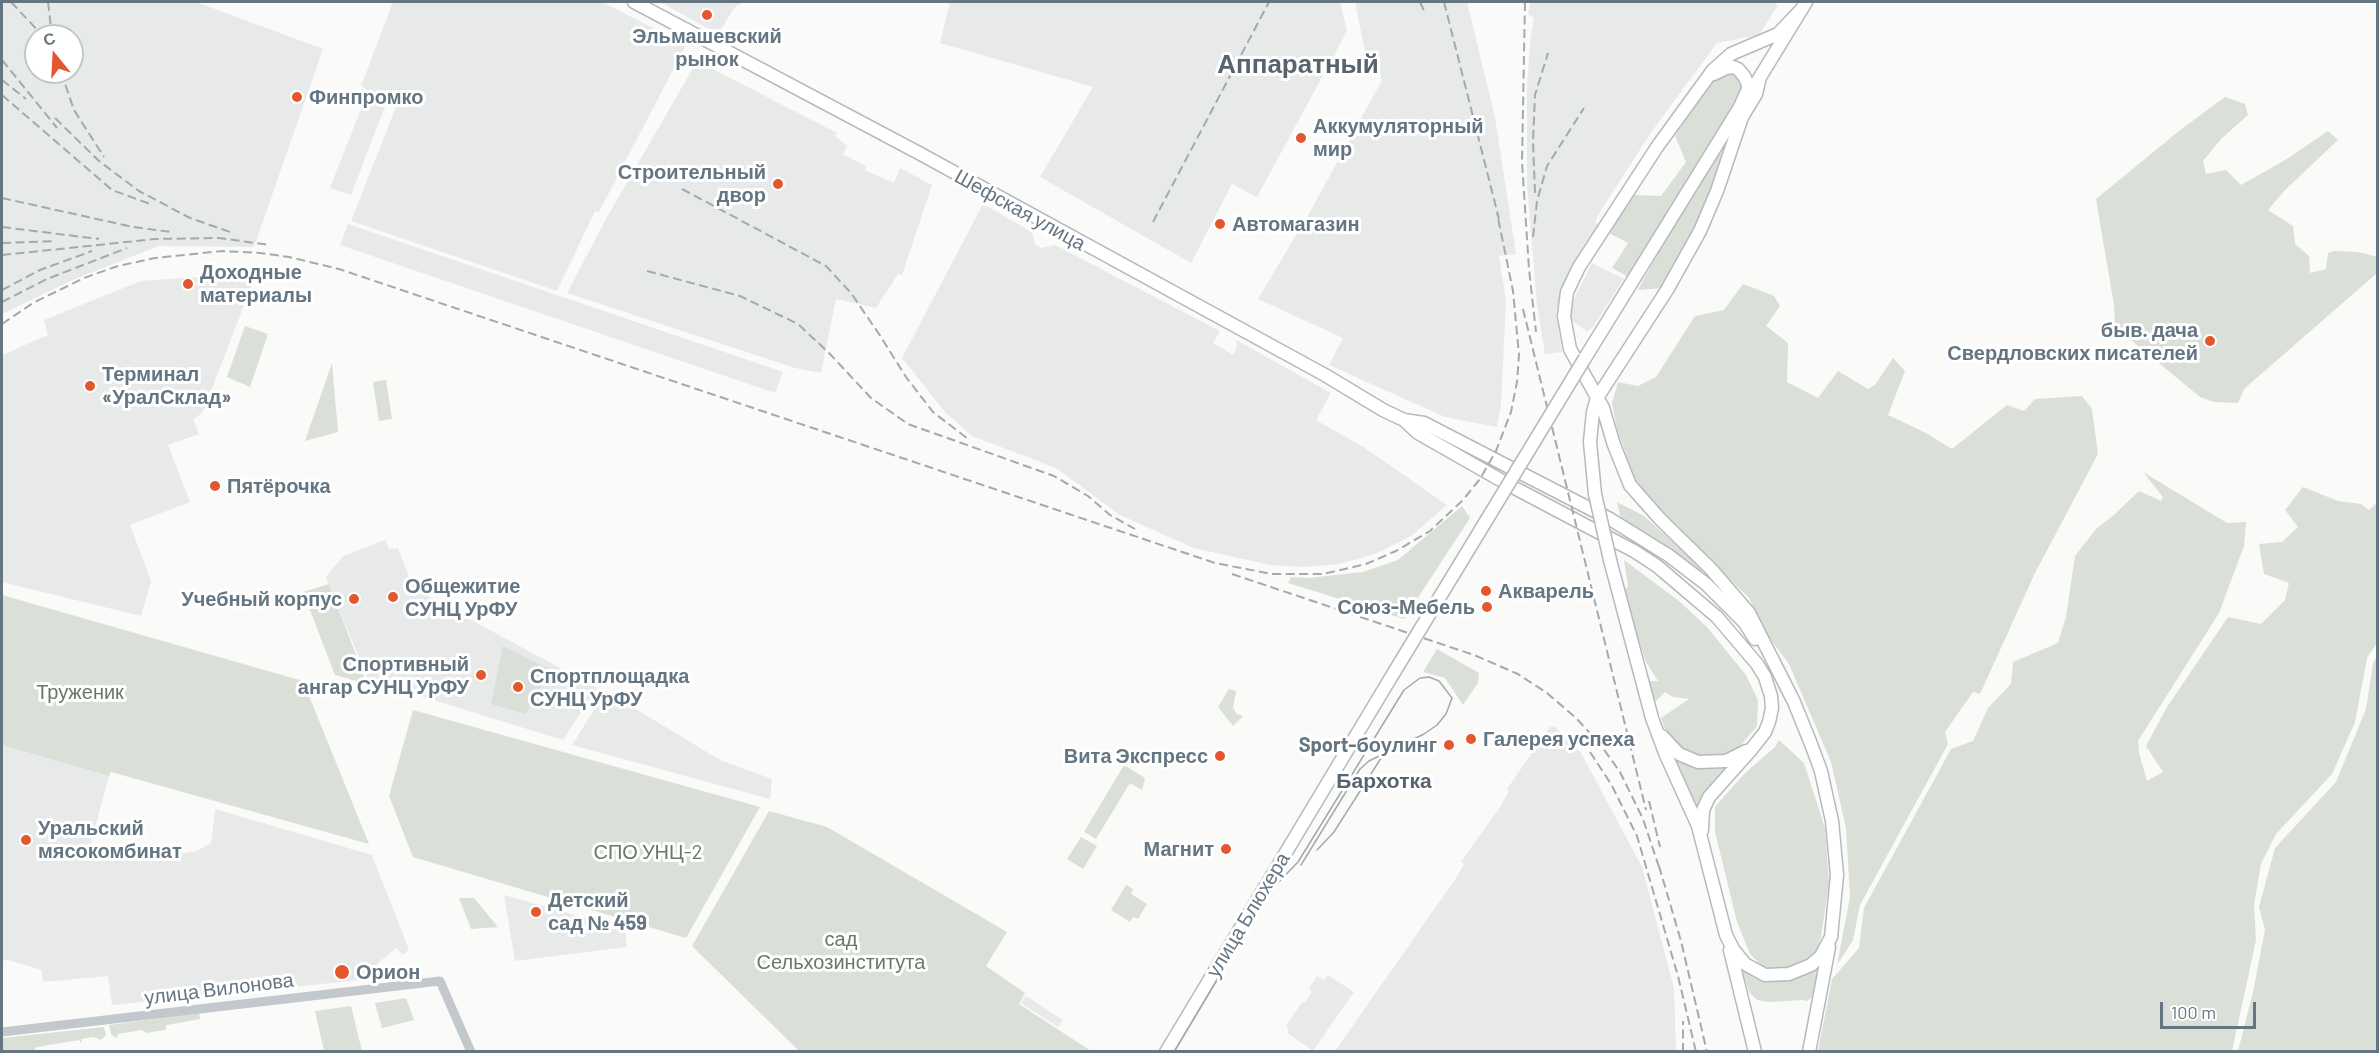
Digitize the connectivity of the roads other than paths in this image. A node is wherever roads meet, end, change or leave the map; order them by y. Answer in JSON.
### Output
{"nodes":[{"id":1,"x":634,"y":2,"type":"edge"},
{"id":2,"x":1803,"y":6,"type":"edge"},
{"id":3,"x":1741,"y":50,"type":"junction"},
{"id":4,"x":1763,"y":73,"type":"junction"},
{"id":5,"x":1703,"y":82,"type":"junction"},
{"id":6,"x":1738,"y":109,"type":"junction"},
{"id":7,"x":1597,"y":398,"type":"junction"},
{"id":8,"x":1404,"y":420,"type":"junction"},
{"id":9,"x":1779,"y":675,"type":"junction"},
{"id":10,"x":1652,"y":718,"type":"junction"},
{"id":11,"x":1760,"y":738,"type":"junction"},
{"id":12,"x":1704,"y":841,"type":"junction"},
{"id":13,"x":1726,"y":935,"type":"junction"},
{"id":14,"x":1831,"y":937,"type":"junction"},
{"id":15,"x":2,"y":1032,"type":"edge"},
{"id":16,"x":471,"y":1052,"type":"edge"},
{"id":17,"x":1166,"y":1052,"type":"edge"},
{"id":18,"x":1755,"y":1052,"type":"edge"},
{"id":19,"x":1809,"y":1052,"type":"edge"}],
"edges":[{"from":1,"to":8,"type":"main road","name":"Шефская улица"},
{"from":2,"to":3,"type":"main road"},
{"from":2,"to":4,"type":"main road"},
{"from":3,"to":4,"type":"main road"},
{"from":3,"to":5,"type":"main road"},
{"from":4,"to":6,"type":"main road"},
{"from":4,"to":7,"type":"main road"},
{"from":5,"to":6,"type":"main road"},
{"from":5,"to":7,"type":"main road"},
{"from":6,"to":17,"type":"main road","name":"улица Блюхера","bridge":true},
{"from":7,"to":9,"type":"main road"},
{"from":7,"to":10,"type":"main road","bridge":true},
{"from":8,"to":9,"type":"main road"},
{"from":8,"to":11,"type":"main road"},
{"from":9,"to":14,"type":"main road"},
{"from":10,"to":11,"type":"main road"},
{"from":10,"to":12,"type":"main road"},
{"from":11,"to":12,"type":"main road"},
{"from":12,"to":13,"type":"main road"},
{"from":13,"to":14,"type":"main road"},
{"from":13,"to":18,"type":"main road"},
{"from":14,"to":19,"type":"main road"},
{"from":15,"to":16,"type":"street","name":"улица Вилонова"}]}
